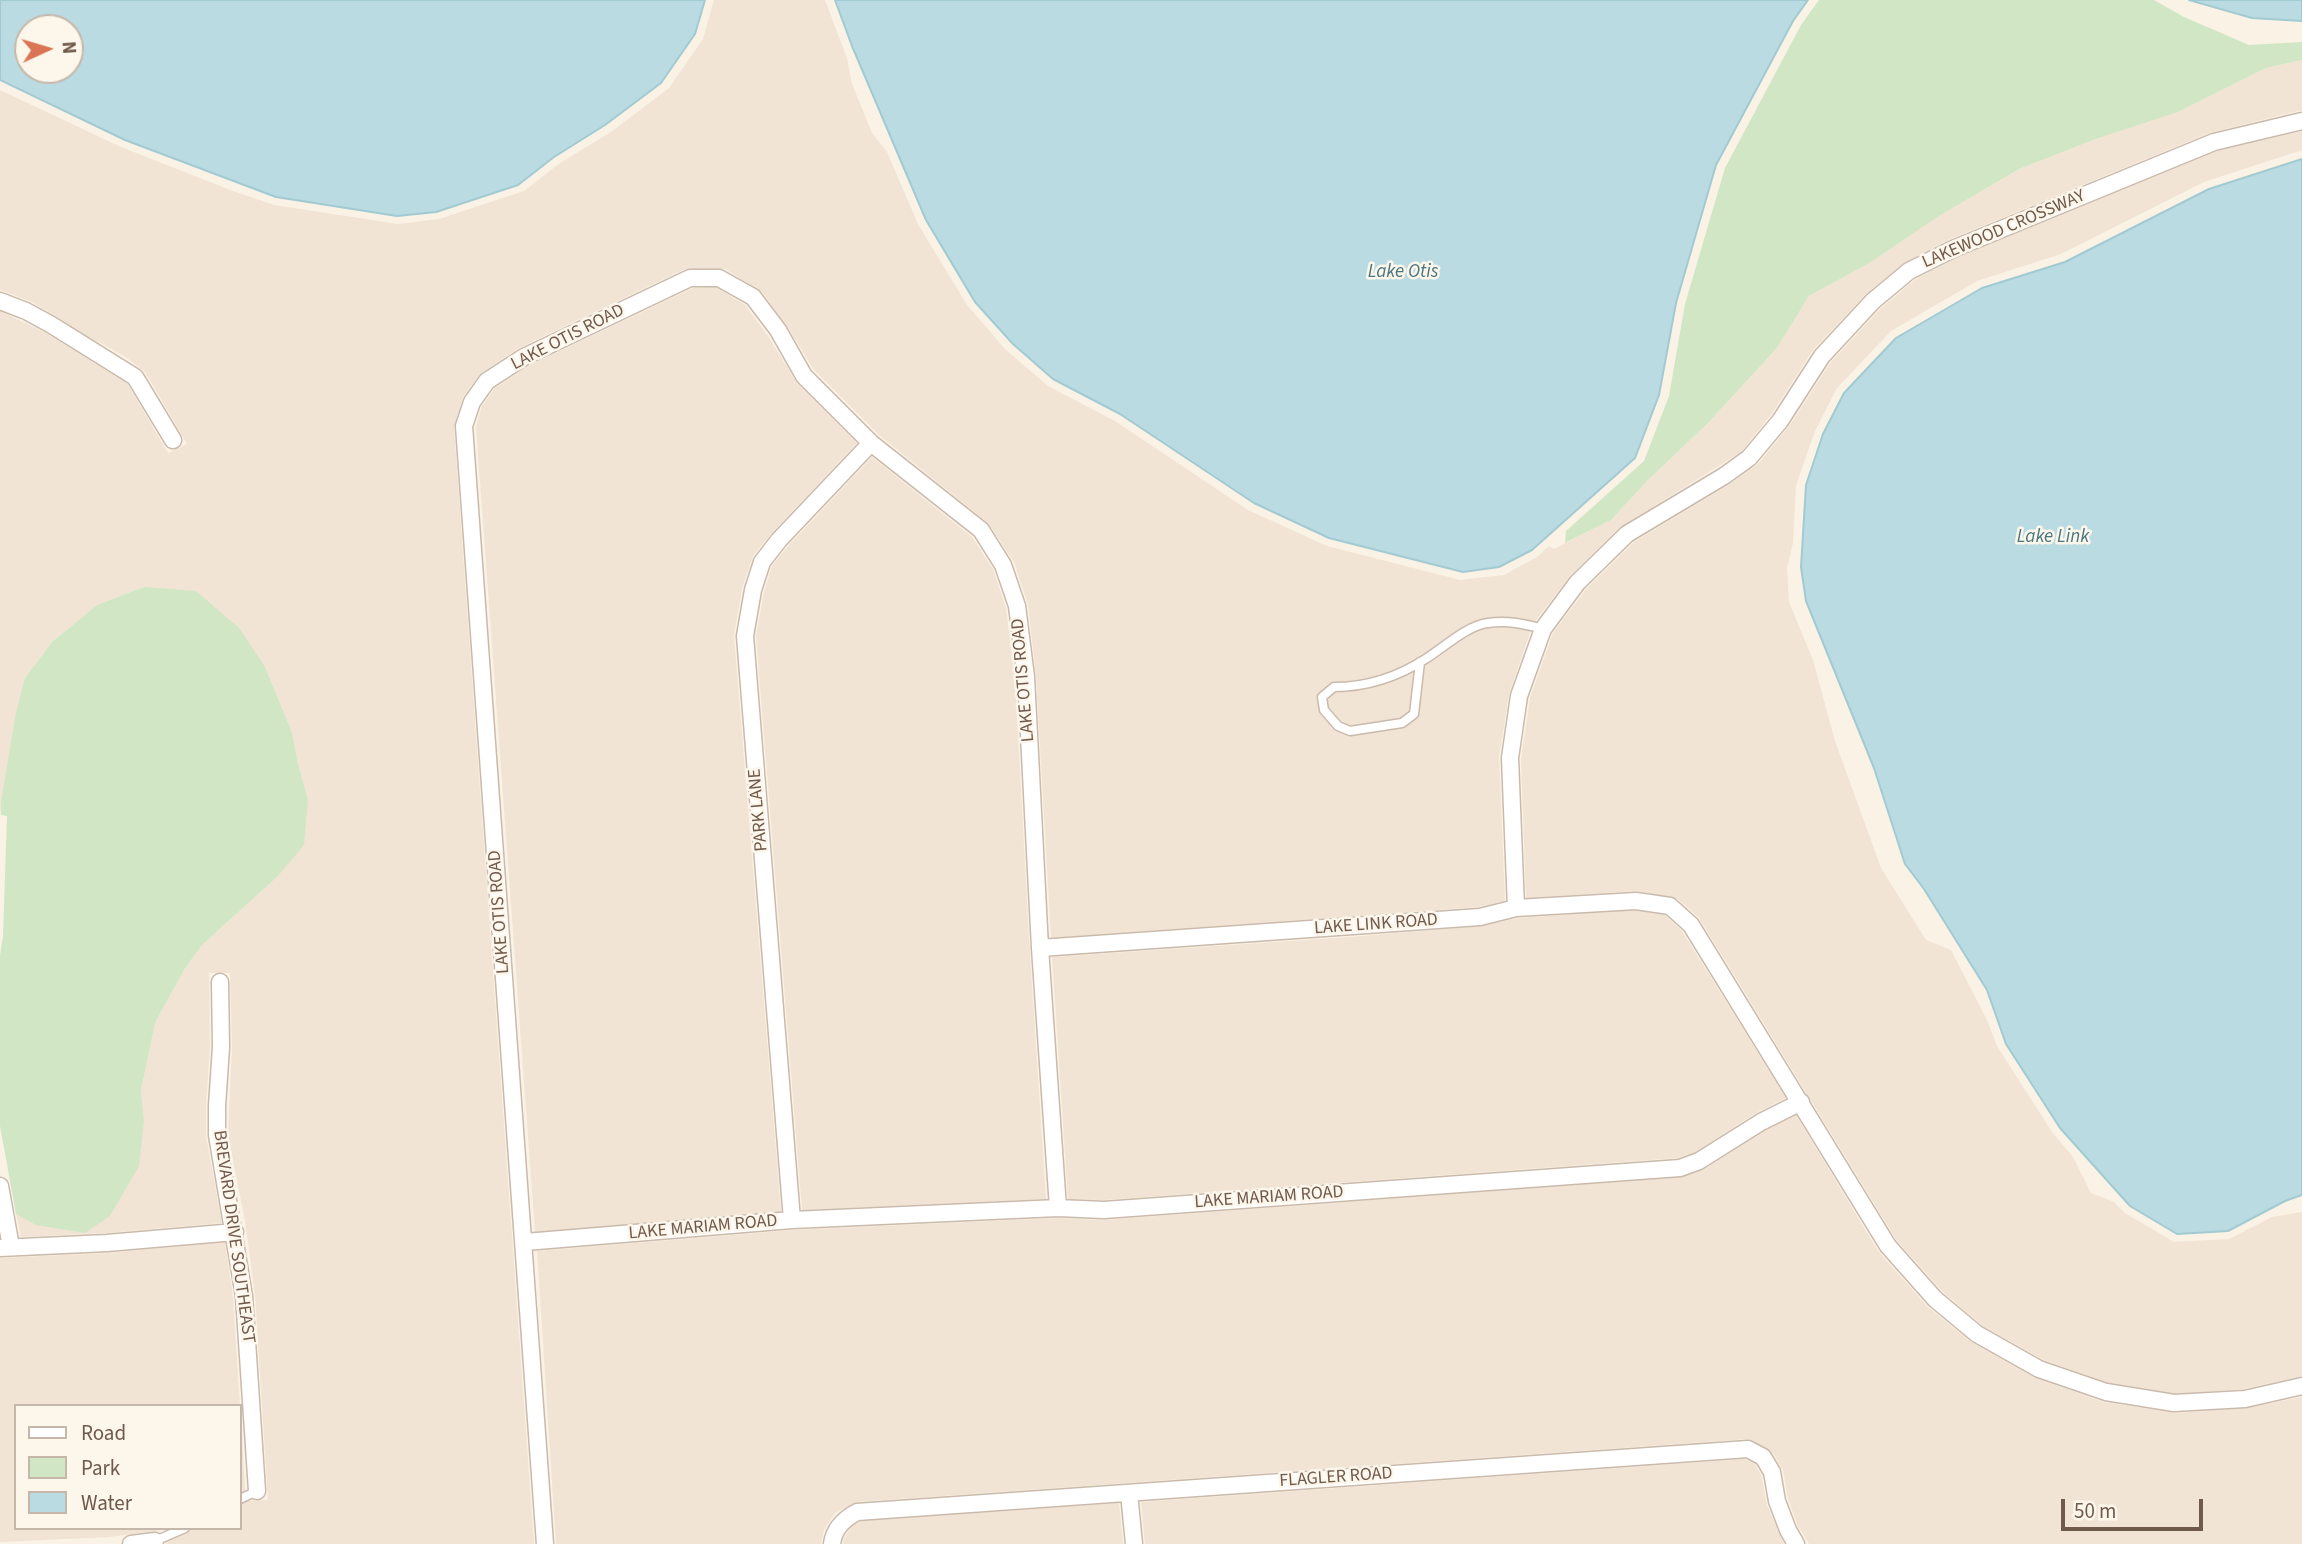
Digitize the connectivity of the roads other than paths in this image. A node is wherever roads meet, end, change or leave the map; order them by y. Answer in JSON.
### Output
{"nodes":[{"id":1,"x":2302,"y":121,"type":"edge"},
{"id":2,"x":0,"y":300,"type":"edge"},
{"id":3,"x":173,"y":440,"type":"dead end"},
{"id":4,"x":871,"y":443,"type":"junction"},
{"id":5,"x":1543,"y":629,"type":"junction"},
{"id":6,"x":1420,"y":662,"type":"junction"},
{"id":7,"x":1516,"y":908,"type":"junction"},
{"id":8,"x":1040,"y":948,"type":"junction"},
{"id":9,"x":220,"y":982,"type":"dead end"},
{"id":10,"x":1801,"y":1102,"type":"junction"},
{"id":11,"x":0,"y":1186,"type":"edge"},
{"id":12,"x":1058,"y":1208,"type":"junction"},
{"id":13,"x":792,"y":1220,"type":"junction"},
{"id":14,"x":234,"y":1232,"type":"junction"},
{"id":15,"x":525,"y":1242,"type":"junction"},
{"id":16,"x":6,"y":1248,"type":"edge"},
{"id":17,"x":2302,"y":1387,"type":"edge"},
{"id":18,"x":257,"y":1491,"type":"joint"},
{"id":19,"x":1129,"y":1493,"type":"junction"},
{"id":20,"x":242,"y":1499,"type":"edge"},
{"id":21,"x":180,"y":1530,"type":"edge"},
{"id":22,"x":155,"y":1541,"type":"joint"},
{"id":23,"x":131,"y":1544,"type":"edge"},
{"id":24,"x":545,"y":1544,"type":"edge"},
{"id":25,"x":832,"y":1544,"type":"edge"},
{"id":26,"x":1134,"y":1544,"type":"edge"},
{"id":27,"x":1796,"y":1544,"type":"edge"}],
"edges":[{"from":1,"to":5,"type":"street","name":"LAKEWOOD CROSSWAY"},
{"from":2,"to":3,"type":"street"},
{"from":4,"to":8,"type":"street","name":"LAKE OTIS ROAD"},
{"from":4,"to":13,"type":"street","name":"PARK LANE"},
{"from":4,"to":15,"type":"street","name":"LAKE OTIS ROAD"},
{"from":5,"to":6,"type":"lane"},
{"from":5,"to":7,"type":"street","name":"LAKEWOOD CROSSWAY"},
{"from":6,"to":6,"type":"lane"},
{"from":7,"to":8,"type":"street","name":"LAKE LINK ROAD"},
{"from":7,"to":10,"type":"street","name":"LAKE LINK ROAD"},
{"from":8,"to":12,"type":"street","name":"LAKE OTIS ROAD"},
{"from":9,"to":14,"type":"street","name":"BREVARD DRIVE SOUTHEAST"},
{"from":10,"to":12,"type":"street","name":"LAKE MARIAM ROAD"},
{"from":10,"to":17,"type":"street"},
{"from":11,"to":16,"type":"street"},
{"from":12,"to":13,"type":"street","name":"LAKE MARIAM ROAD"},
{"from":13,"to":15,"type":"street","name":"LAKE MARIAM ROAD"},
{"from":14,"to":16,"type":"street"},
{"from":14,"to":18,"type":"street","name":"BREVARD DRIVE SOUTHEAST"},
{"from":15,"to":24,"type":"street","name":"LAKE OTIS ROAD"},
{"from":18,"to":20,"type":"lane"},
{"from":19,"to":25,"type":"street","name":"FLAGLER ROAD"},
{"from":19,"to":26,"type":"street"},
{"from":19,"to":27,"type":"street","name":"FLAGLER ROAD"},
{"from":21,"to":22,"type":"lane"},
{"from":22,"to":23,"type":"street"}]}
